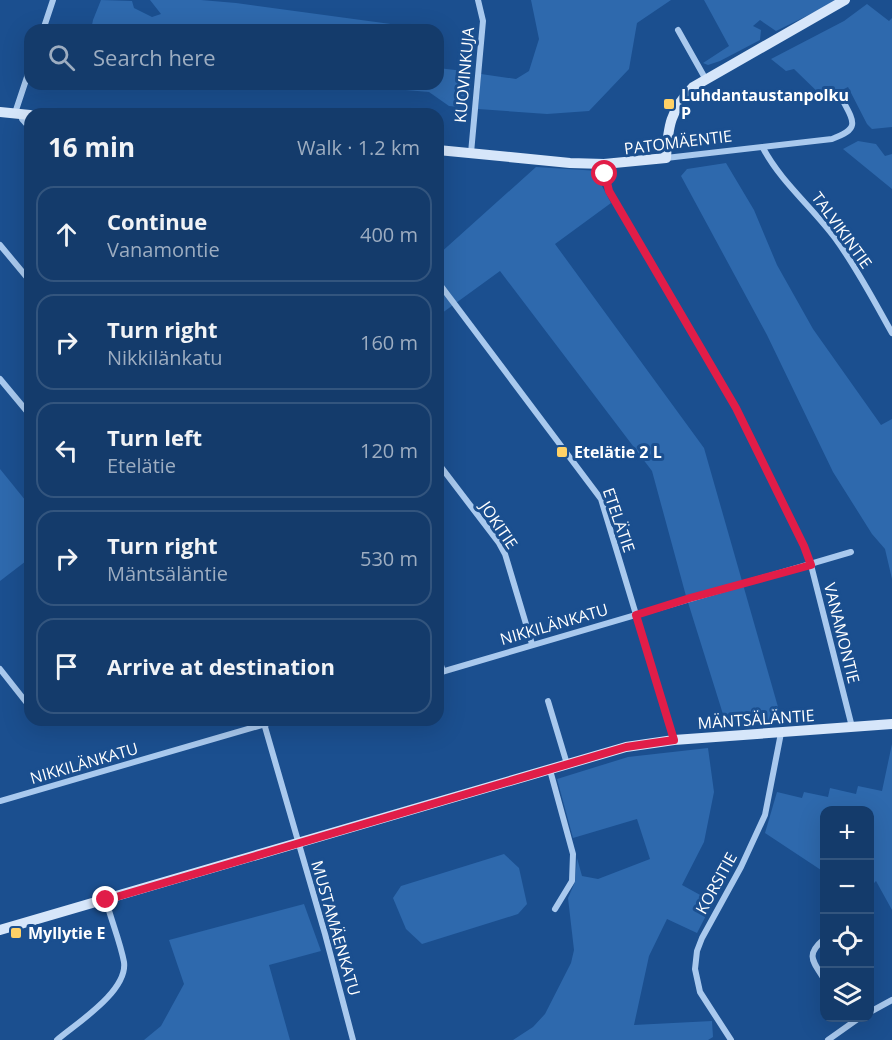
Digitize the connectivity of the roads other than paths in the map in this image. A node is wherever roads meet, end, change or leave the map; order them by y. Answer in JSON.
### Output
{"nodes":[{"id":1,"x":53,"y":0,"type":"edge"},
{"id":2,"x":478,"y":0,"type":"edge"},
{"id":3,"x":845,"y":0,"type":"edge"},
{"id":4,"x":45,"y":24,"type":"edge"},
{"id":5,"x":678,"y":30,"type":"dead end"},
{"id":6,"x":705,"y":78,"type":"junction"},
{"id":7,"x":27,"y":90,"type":"edge"},
{"id":8,"x":843,"y":100,"type":"dead end"},
{"id":9,"x":0,"y":112,"type":"edge"},
{"id":10,"x":23,"y":114,"type":"edge"},
{"id":11,"x":764,"y":148,"type":"junction"},
{"id":12,"x":444,"y":151,"type":"edge"},
{"id":13,"x":471,"y":153,"type":"junction"},
{"id":14,"x":666,"y":158,"type":"junction"},
{"id":15,"x":604,"y":164,"type":"junction"},
{"id":16,"x":0,"y":245,"type":"edge"},
{"id":17,"x":24,"y":274,"type":"edge"},
{"id":18,"x":444,"y":290,"type":"edge"},
{"id":19,"x":892,"y":333,"type":"edge"},
{"id":20,"x":0,"y":378,"type":"edge"},
{"id":21,"x":24,"y":408,"type":"edge"},
{"id":22,"x":444,"y":471,"type":"edge"},
{"id":23,"x":851,"y":552,"type":"dead end"},
{"id":24,"x":811,"y":565,"type":"junction"},
{"id":25,"x":636,"y":615,"type":"junction"},
{"id":26,"x":532,"y":644,"type":"junction"},
{"id":27,"x":0,"y":669,"type":"edge"},
{"id":28,"x":444,"y":671,"type":"edge"},
{"id":29,"x":24,"y":699,"type":"edge"},
{"id":30,"x":548,"y":701,"type":"dead end"},
{"id":31,"x":892,"y":724,"type":"edge"},
{"id":32,"x":250,"y":726,"type":"edge"},
{"id":33,"x":264,"y":726,"type":"edge"},
{"id":34,"x":852,"y":727,"type":"junction"},
{"id":35,"x":781,"y":733,"type":"junction"},
{"id":36,"x":674,"y":740,"type":"junction"},
{"id":37,"x":567,"y":764,"type":"junction"},
{"id":38,"x":550,"y":770,"type":"junction"},
{"id":39,"x":0,"y":801,"type":"edge"},
{"id":40,"x":297,"y":843,"type":"junction"},
{"id":41,"x":106,"y":900,"type":"junction"},
{"id":42,"x":555,"y":909,"type":"dead end"},
{"id":43,"x":0,"y":929,"type":"edge"},
{"id":44,"x":820,"y":943,"type":"edge"},
{"id":45,"x":820,"y":972,"type":"edge"},
{"id":46,"x":892,"y":1000,"type":"edge"},
{"id":47,"x":874,"y":1010,"type":"edge"},
{"id":48,"x":848,"y":1022,"type":"edge"},
{"id":49,"x":57,"y":1040,"type":"edge"},
{"id":50,"x":353,"y":1040,"type":"edge"},
{"id":51,"x":731,"y":1040,"type":"edge"},
{"id":52,"x":828,"y":1040,"type":"edge"}],
"edges":[{"from":1,"to":4,"type":"street"},
{"from":2,"to":13,"type":"street","name":"KUOVINKUJA"},
{"from":3,"to":6,"type":"street"},
{"from":5,"to":6,"type":"street"},
{"from":6,"to":14,"type":"street"},
{"from":7,"to":10,"type":"street"},
{"from":8,"to":11,"type":"street","name":"PATOMÄENTIE"},
{"from":9,"to":10,"type":"street"},
{"from":11,"to":14,"type":"street","name":"PATOMÄENTIE"},
{"from":11,"to":19,"type":"street","name":"TALVIKINTIE"},
{"from":12,"to":13,"type":"street","name":"PATOMÄENTIE"},
{"from":13,"to":15,"type":"street","name":"PATOMÄENTIE"},
{"from":14,"to":15,"type":"street","name":"PATOMÄENTIE"},
{"from":15,"to":24,"type":"street","name":"VANAMONTIE"},
{"from":16,"to":17,"type":"street"},
{"from":18,"to":25,"type":"street","name":"ETELÄTIE"},
{"from":20,"to":21,"type":"street"},
{"from":22,"to":26,"type":"street","name":"JOKITIE"},
{"from":23,"to":24,"type":"street","name":"NIKKILÄNKATU"},
{"from":24,"to":25,"type":"street","name":"NIKKILÄNKATU"},
{"from":24,"to":34,"type":"street","name":"VANAMONTIE"},
{"from":25,"to":26,"type":"street","name":"NIKKILÄNKATU"},
{"from":25,"to":36,"type":"street","name":"ETELÄTIE"},
{"from":26,"to":28,"type":"street","name":"NIKKILÄNKATU"},
{"from":27,"to":29,"type":"street"},
{"from":30,"to":37,"type":"street"},
{"from":31,"to":34,"type":"street","name":"MÄNTSÄLÄNTIE"},
{"from":32,"to":39,"type":"street","name":"NIKKILÄNKATU"},
{"from":33,"to":40,"type":"street","name":"MUSTAMÄENKATU"},
{"from":34,"to":35,"type":"street","name":"MÄNTSÄLÄNTIE"},
{"from":35,"to":36,"type":"street","name":"MÄNTSÄLÄNTIE"},
{"from":35,"to":51,"type":"street","name":"KORSITIE"},
{"from":36,"to":37,"type":"street","name":"MÄNTSÄLÄNTIE"},
{"from":37,"to":38,"type":"street","name":"MÄNTSÄLÄNTIE"},
{"from":38,"to":40,"type":"street","name":"MÄNTSÄLÄNTIE"},
{"from":38,"to":42,"type":"street"},
{"from":40,"to":41,"type":"street","name":"MÄNTSÄLÄNTIE"},
{"from":40,"to":50,"type":"street","name":"MUSTAMÄENKATU"},
{"from":41,"to":43,"type":"street","name":"MÄNTSÄLÄNTIE"},
{"from":41,"to":49,"type":"street"},
{"from":44,"to":45,"type":"street"},
{"from":46,"to":47,"type":"street"},
{"from":48,"to":52,"type":"street"}]}
